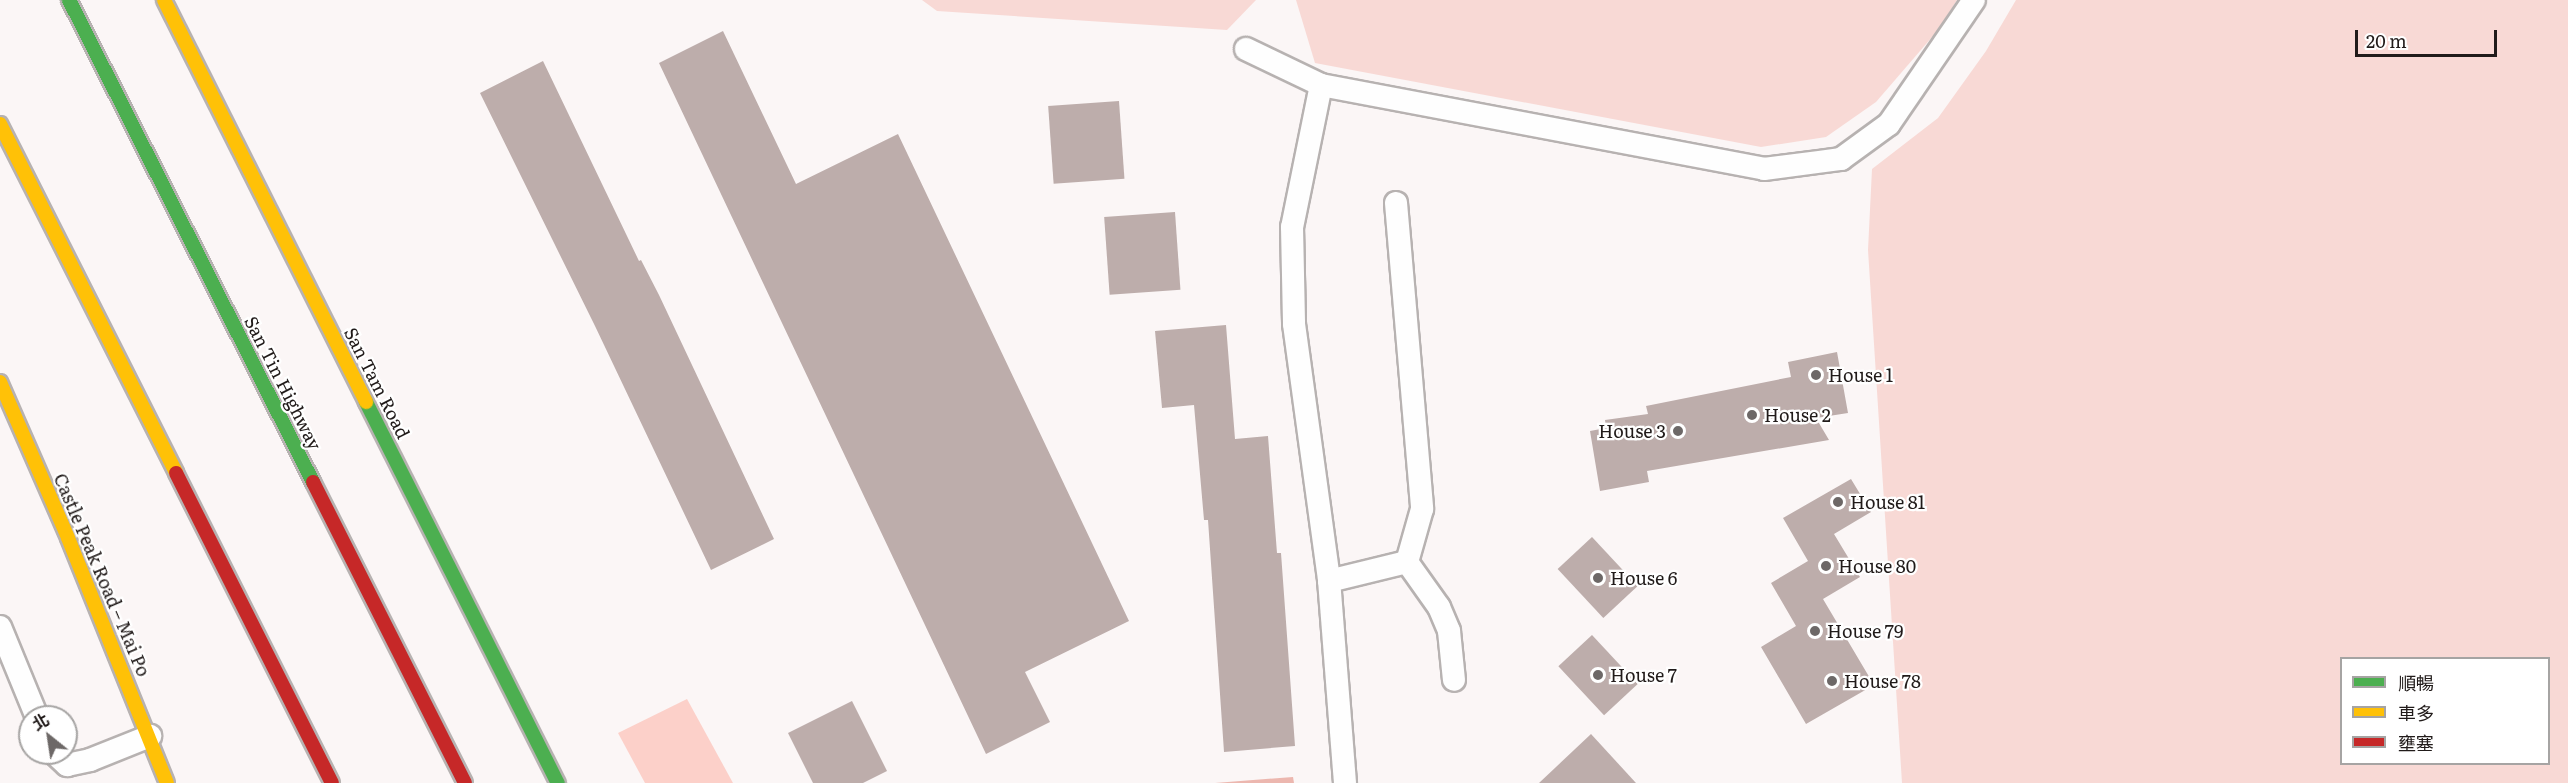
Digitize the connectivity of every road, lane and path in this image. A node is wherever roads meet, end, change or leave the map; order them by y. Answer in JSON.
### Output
{"nodes":[{"id":1,"x":69,"y":0,"type":"edge"},
{"id":2,"x":164,"y":0,"type":"edge"},
{"id":3,"x":1974,"y":0,"type":"edge"},
{"id":4,"x":1246,"y":49,"type":"dead end"},
{"id":5,"x":1321,"y":85,"type":"junction"},
{"id":6,"x":0,"y":124,"type":"edge"},
{"id":7,"x":1396,"y":203,"type":"dead end"},
{"id":8,"x":0,"y":382,"type":"edge"},
{"id":9,"x":1407,"y":562,"type":"junction"},
{"id":10,"x":1329,"y":581,"type":"junction"},
{"id":11,"x":0,"y":627,"type":"edge"},
{"id":12,"x":1454,"y":680,"type":"dead end"},
{"id":13,"x":32,"y":705,"type":"edge"},
{"id":14,"x":150,"y":736,"type":"junction"},
{"id":15,"x":78,"y":763,"type":"edge"},
{"id":16,"x":167,"y":783,"type":"edge"},
{"id":17,"x":332,"y":783,"type":"edge"},
{"id":18,"x":465,"y":783,"type":"edge"},
{"id":19,"x":558,"y":783,"type":"edge"},
{"id":20,"x":1346,"y":783,"type":"edge"}],
"edges":[{"from":1,"to":18,"type":"main road","name":"San Tin Highway"},
{"from":2,"to":19,"type":"main road","name":"San Tam Road"},
{"from":3,"to":5,"type":"lane"},
{"from":4,"to":5,"type":"lane"},
{"from":5,"to":10,"type":"lane"},
{"from":6,"to":17,"type":"main road"},
{"from":7,"to":9,"type":"lane"},
{"from":8,"to":14,"type":"main road","name":"Castle Peak Road – Mai Po"},
{"from":9,"to":10,"type":"lane"},
{"from":9,"to":12,"type":"lane"},
{"from":10,"to":20,"type":"lane"},
{"from":11,"to":13,"type":"lane"},
{"from":14,"to":15,"type":"lane"},
{"from":14,"to":16,"type":"main road","name":"Castle Peak Road – Mai Po"}]}
